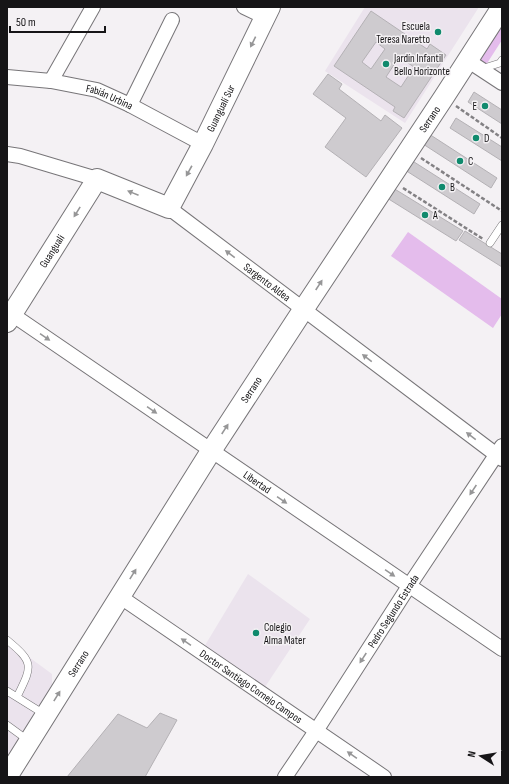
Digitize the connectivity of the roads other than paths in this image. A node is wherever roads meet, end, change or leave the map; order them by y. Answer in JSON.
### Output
{"nodes":[{"id":1,"x":94,"y":7,"type":"edge"},
{"id":2,"x":244,"y":7,"type":"edge"},
{"id":3,"x":502,"y":7,"type":"edge"},
{"id":4,"x":267,"y":12,"type":"edge"},
{"id":5,"x":172,"y":20,"type":"dead end"},
{"id":6,"x":502,"y":60,"type":"edge"},
{"id":7,"x":473,"y":65,"type":"junction"},
{"id":8,"x":7,"y":78,"type":"edge"},
{"id":9,"x":51,"y":81,"type":"junction"},
{"id":10,"x":502,"y":83,"type":"edge"},
{"id":11,"x":130,"y":105,"type":"junction"},
{"id":12,"x":203,"y":144,"type":"junction"},
{"id":13,"x":7,"y":154,"type":"edge"},
{"id":14,"x":97,"y":179,"type":"junction"},
{"id":15,"x":169,"y":208,"type":"junction"},
{"id":16,"x":502,"y":225,"type":"edge"},
{"id":17,"x":490,"y":243,"type":"road end"},
{"id":18,"x":303,"y":310,"type":"junction"},
{"id":19,"x":10,"y":319,"type":"edge"},
{"id":20,"x":211,"y":451,"type":"junction"},
{"id":21,"x":500,"y":454,"type":"edge"},
{"id":22,"x":409,"y":586,"type":"junction"},
{"id":23,"x":119,"y":596,"type":"junction"},
{"id":24,"x":7,"y":640,"type":"edge"},
{"id":25,"x":502,"y":649,"type":"edge"},
{"id":26,"x":7,"y":692,"type":"edge"},
{"id":27,"x":17,"y":697,"type":"junction"},
{"id":28,"x":46,"y":715,"type":"junction"},
{"id":29,"x":7,"y":725,"type":"edge"},
{"id":30,"x":316,"y":731,"type":"junction"},
{"id":31,"x":29,"y":741,"type":"junction"},
{"id":32,"x":7,"y":777,"type":"edge"},
{"id":33,"x":284,"y":777,"type":"edge"},
{"id":34,"x":384,"y":777,"type":"edge"}],
"edges":[{"from":1,"to":9,"type":"street"},
{"from":2,"to":4,"type":"street"},
{"from":3,"to":7,"type":"street","name":"Serrano"},
{"from":4,"to":12,"type":"street","name":"Guangualí Sur","one_way":true},
{"from":5,"to":11,"type":"street"},
{"from":6,"to":7,"type":"lane"},
{"from":7,"to":10,"type":"street"},
{"from":18,"to":7,"type":"street","name":"Serrano","one_way":true},
{"from":8,"to":9,"type":"street","name":"Fabián Urbina"},
{"from":9,"to":11,"type":"street","name":"Fabián Urbina"},
{"from":11,"to":12,"type":"street","name":"Fabián Urbina"},
{"from":12,"to":15,"type":"street","name":"Guangualí Sur","one_way":true},
{"from":13,"to":14,"type":"street","name":"Sargento Aldea"},
{"from":15,"to":14,"type":"street","name":"Sargento Aldea","one_way":true},
{"from":14,"to":19,"type":"street","name":"Guanguali","one_way":true},
{"from":18,"to":15,"type":"street","name":"Sargento Aldea","one_way":true},
{"from":16,"to":17,"type":"lane"},
{"from":20,"to":18,"type":"street","name":"Serrano","one_way":true},
{"from":21,"to":18,"type":"street","name":"Sargento Aldea","one_way":true},
{"from":19,"to":20,"type":"street","name":"Libertad","one_way":true},
{"from":20,"to":22,"type":"street","name":"Libertad","one_way":true},
{"from":23,"to":20,"type":"street","name":"Serrano","one_way":true},
{"from":21,"to":22,"type":"street","name":"Pedro Segundo Estrada","one_way":true},
{"from":22,"to":25,"type":"street","name":"Libertad"},
{"from":22,"to":30,"type":"street","name":"Pedro Segundo Estrada","one_way":true},
{"from":28,"to":23,"type":"street","name":"Serrano","one_way":true},
{"from":30,"to":23,"type":"street","name":"Doctor Santiago Cornejo Campos","one_way":true},
{"from":24,"to":27,"type":"lane"},
{"from":26,"to":27,"type":"lane"},
{"from":27,"to":28,"type":"lane"},
{"from":28,"to":31,"type":"street","name":"Serrano"},
{"from":29,"to":31,"type":"lane"},
{"from":30,"to":33,"type":"street","name":"Pedro Segundo Estrada"},
{"from":34,"to":30,"type":"street","name":"Doctor Santiago Cornejo Campos","one_way":true},
{"from":31,"to":32,"type":"street","name":"Serrano"}]}
